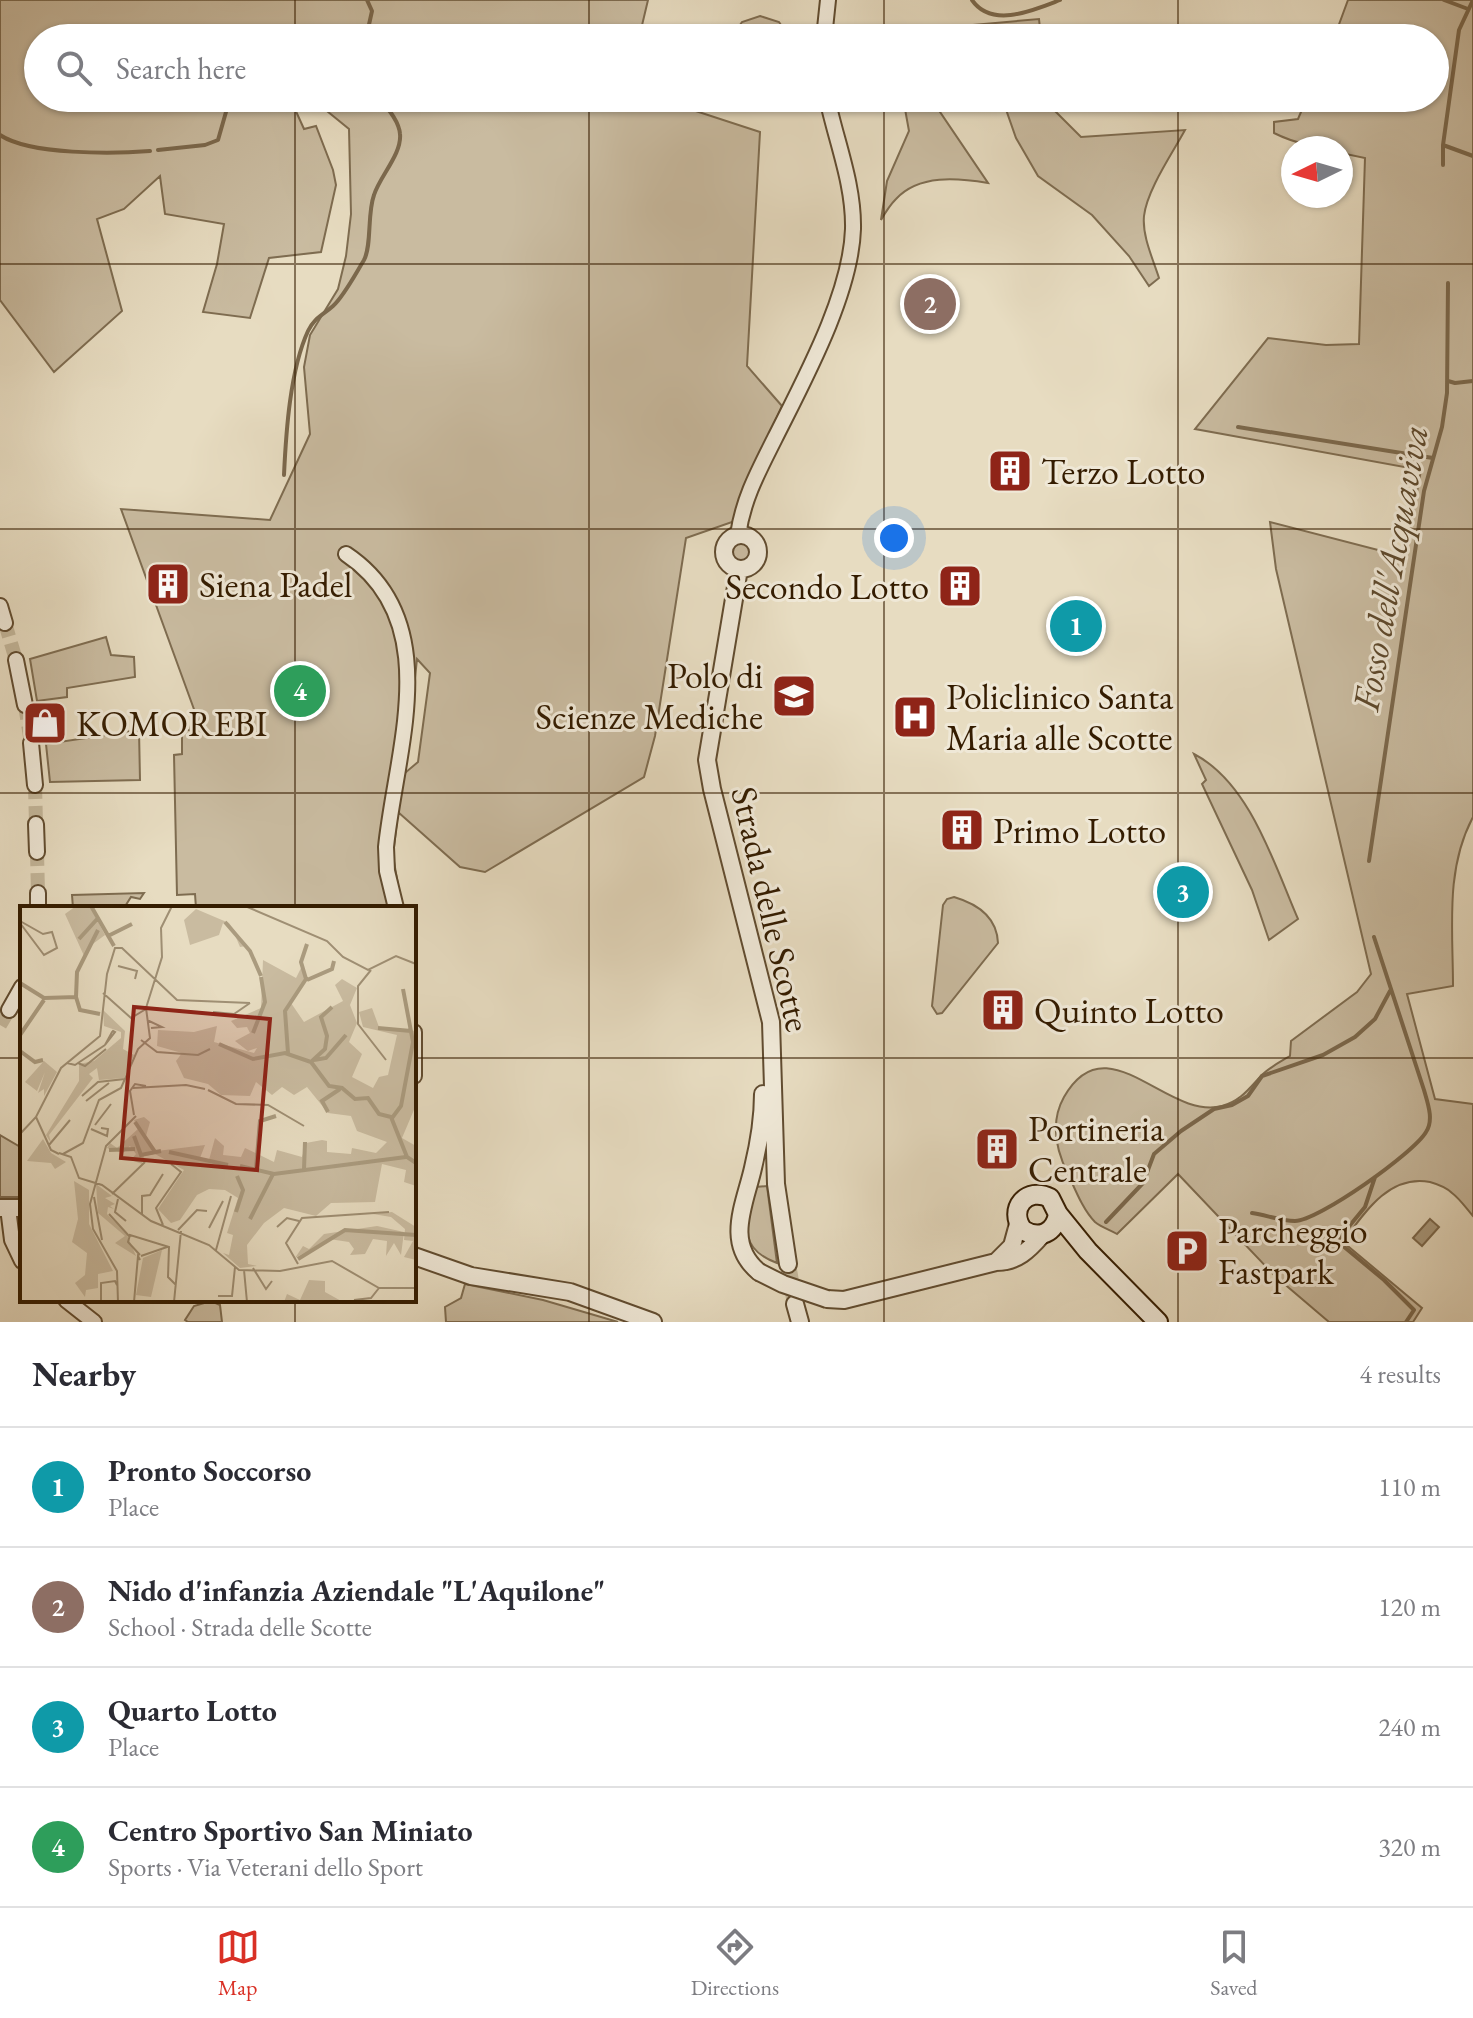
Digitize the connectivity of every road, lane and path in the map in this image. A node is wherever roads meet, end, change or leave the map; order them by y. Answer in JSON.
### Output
{"nodes":[{"id":1,"x":828,"y":0,"type":"edge"},
{"id":2,"x":825,"y":24,"type":"edge"},
{"id":3,"x":830,"y":112,"type":"edge"},
{"id":4,"x":738,"y":535,"type":"junction"},
{"id":5,"x":346,"y":554,"type":"dead end"},
{"id":6,"x":739,"y":569,"type":"junction"},
{"id":7,"x":0,"y":606,"type":"edge"},
{"id":8,"x":5,"y":623,"type":"dead end"},
{"id":9,"x":16,"y":660,"type":"tunnel mouth"},
{"id":10,"x":25,"y":705,"type":"tunnel mouth"},
{"id":11,"x":31,"y":743,"type":"tunnel mouth"},
{"id":12,"x":35,"y":785,"type":"tunnel mouth"},
{"id":13,"x":36,"y":824,"type":"tunnel mouth"},
{"id":14,"x":37,"y":852,"type":"tunnel mouth"},
{"id":15,"x":396,"y":906,"type":"edge"},
{"id":16,"x":20,"y":991,"type":"edge"},
{"id":17,"x":9,"y":1010,"type":"tunnel mouth"},
{"id":18,"x":773,"y":1055,"type":"junction"},
{"id":19,"x":775,"y":1166,"type":"junction"},
{"id":20,"x":751,"y":1178,"type":"junction"},
{"id":21,"x":10,"y":1208,"type":"edge"},
{"id":22,"x":1058,"y":1214,"type":"junction"},
{"id":23,"x":1018,"y":1224,"type":"junction"},
{"id":24,"x":1045,"y":1234,"type":"junction"},
{"id":25,"x":1088,"y":1251,"type":"junction"},
{"id":26,"x":20,"y":1257,"type":"edge"},
{"id":27,"x":416,"y":1257,"type":"edge"},
{"id":28,"x":996,"y":1262,"type":"junction"},
{"id":29,"x":788,"y":1264,"type":"tunnel mouth"},
{"id":30,"x":69,"y":1302,"type":"edge"},
{"id":31,"x":94,"y":1322,"type":"edge"},
{"id":32,"x":653,"y":1322,"type":"edge"},
{"id":33,"x":1158,"y":1322,"type":"edge"}],
"edges":[{"from":1,"to":2,"type":"street"},
{"from":3,"to":4,"type":"street","name":"Strada delle Scotte"},
{"from":4,"to":6,"type":"street","name":"Strada delle Scotte"},
{"from":4,"to":6,"type":"street","name":"Strada delle Scotte"},
{"from":5,"to":15,"type":"street"},
{"from":6,"to":18,"type":"street","name":"Strada delle Scotte"},
{"from":7,"to":8,"type":"street"},
{"from":9,"to":10,"type":"street"},
{"from":11,"to":12,"type":"street"},
{"from":13,"to":14,"type":"street"},
{"from":16,"to":17,"type":"street"},
{"from":18,"to":19,"type":"street","name":"Strada delle Scotte"},
{"from":18,"to":20,"type":"street"},
{"from":19,"to":20,"type":"street"},
{"from":19,"to":29,"type":"street","name":"Strada delle Scotte"},
{"from":20,"to":28,"type":"street","bridge":true},
{"from":21,"to":26,"type":"street"},
{"from":22,"to":23,"type":"main road"},
{"from":22,"to":24,"type":"main road"},
{"from":22,"to":25,"type":"main road"},
{"from":23,"to":24,"type":"main road"},
{"from":23,"to":28,"type":"street"},
{"from":24,"to":25,"type":"main road"},
{"from":24,"to":28,"type":"street"},
{"from":25,"to":33,"type":"main road"},
{"from":27,"to":32,"type":"street"},
{"from":30,"to":31,"type":"street"}]}
